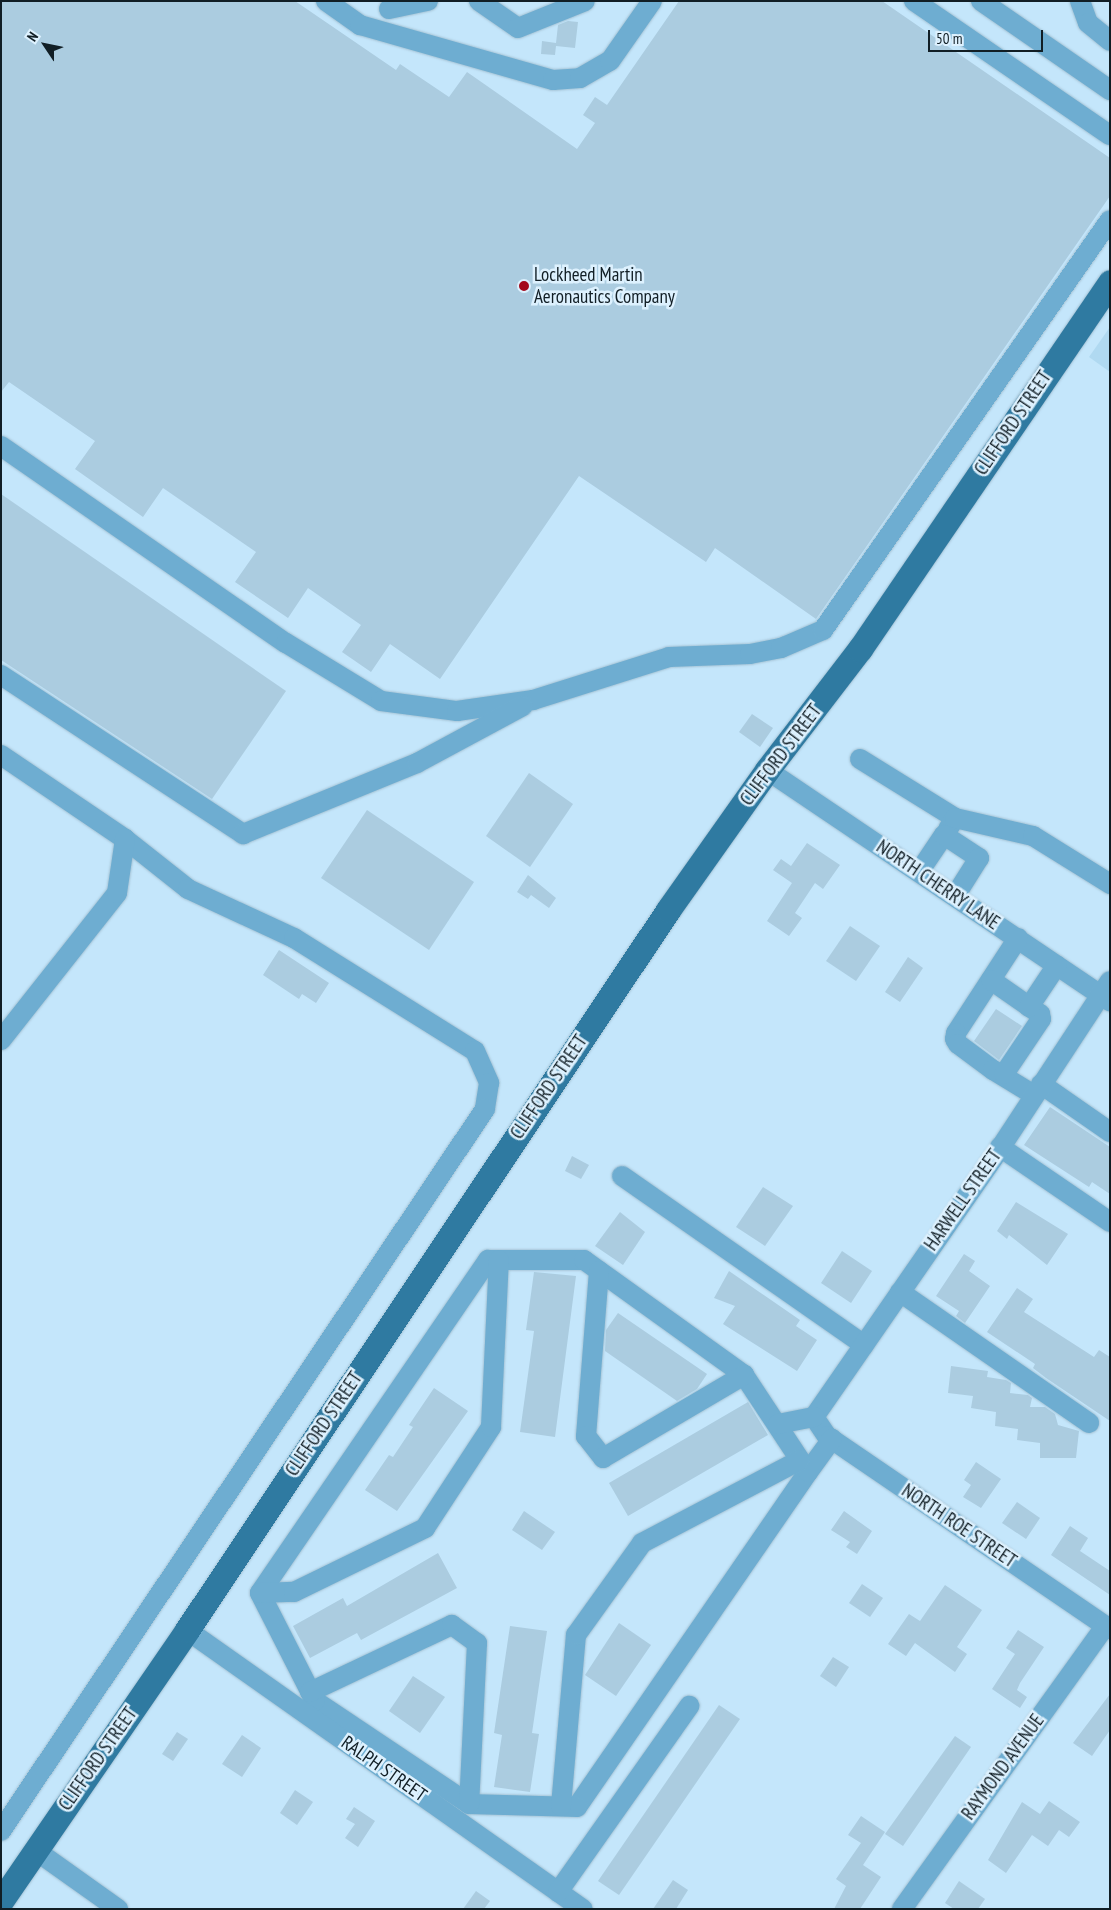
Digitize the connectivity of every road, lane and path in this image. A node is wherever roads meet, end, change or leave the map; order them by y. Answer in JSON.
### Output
{"nodes":[{"id":1,"x":326,"y":1,"type":"edge"},
{"id":2,"x":428,"y":1,"type":"edge"},
{"id":3,"x":479,"y":1,"type":"edge"},
{"id":4,"x":584,"y":1,"type":"edge"},
{"id":5,"x":652,"y":1,"type":"edge"},
{"id":6,"x":914,"y":1,"type":"edge"},
{"id":7,"x":982,"y":1,"type":"edge"},
{"id":8,"x":1080,"y":1,"type":"edge"},
{"id":9,"x":389,"y":9,"type":"dead end"},
{"id":10,"x":1110,"y":41,"type":"edge"},
{"id":11,"x":1110,"y":90,"type":"edge"},
{"id":12,"x":1110,"y":134,"type":"edge"},
{"id":13,"x":1110,"y":220,"type":"edge"},
{"id":14,"x":1110,"y":282,"type":"edge"},
{"id":15,"x":1,"y":446,"type":"edge"},
{"id":16,"x":1,"y":675,"type":"edge"},
{"id":17,"x":533,"y":700,"type":"junction"},
{"id":18,"x":1,"y":755,"type":"edge"},
{"id":19,"x":860,"y":759,"type":"dead end"},
{"id":20,"x":767,"y":770,"type":"junction"},
{"id":21,"x":955,"y":818,"type":"junction"},
{"id":22,"x":944,"y":835,"type":"junction"},
{"id":23,"x":125,"y":839,"type":"junction"},
{"id":24,"x":919,"y":872,"type":"junction"},
{"id":25,"x":1110,"y":884,"type":"edge"},
{"id":26,"x":954,"y":896,"type":"junction"},
{"id":27,"x":1018,"y":938,"type":"junction"},
{"id":28,"x":1057,"y":965,"type":"junction"},
{"id":29,"x":991,"y":980,"type":"junction"},
{"id":30,"x":1106,"y":992,"type":"edge"},
{"id":31,"x":1029,"y":1007,"type":"junction"},
{"id":32,"x":1,"y":1040,"type":"edge"},
{"id":33,"x":1004,"y":1074,"type":"junction"},
{"id":34,"x":1038,"y":1090,"type":"junction"},
{"id":35,"x":1110,"y":1132,"type":"edge"},
{"id":36,"x":1000,"y":1147,"type":"junction"},
{"id":37,"x":622,"y":1176,"type":"dead end"},
{"id":38,"x":1110,"y":1222,"type":"edge"},
{"id":39,"x":500,"y":1260,"type":"junction"},
{"id":40,"x":599,"y":1271,"type":"junction"},
{"id":41,"x":900,"y":1292,"type":"junction"},
{"id":42,"x":864,"y":1345,"type":"junction"},
{"id":43,"x":744,"y":1375,"type":"junction"},
{"id":44,"x":814,"y":1417,"type":"junction"},
{"id":45,"x":1089,"y":1423,"type":"dead end"},
{"id":46,"x":778,"y":1424,"type":"junction"},
{"id":47,"x":832,"y":1439,"type":"junction"},
{"id":48,"x":804,"y":1466,"type":"junction"},
{"id":49,"x":260,"y":1593,"type":"junction"},
{"id":50,"x":1107,"y":1627,"type":"edge"},
{"id":51,"x":187,"y":1630,"type":"junction"},
{"id":52,"x":310,"y":1702,"type":"junction"},
{"id":53,"x":689,"y":1706,"type":"dead end"},
{"id":54,"x":451,"y":1791,"type":"junction"},
{"id":55,"x":469,"y":1804,"type":"junction"},
{"id":56,"x":561,"y":1806,"type":"junction"},
{"id":57,"x":440,"y":1809,"type":"junction"},
{"id":58,"x":1,"y":1831,"type":"edge"},
{"id":59,"x":35,"y":1850,"type":"junction"},
{"id":60,"x":558,"y":1892,"type":"junction"},
{"id":61,"x":1,"y":1901,"type":"edge"},
{"id":62,"x":118,"y":1909,"type":"edge"},
{"id":63,"x":582,"y":1909,"type":"edge"},
{"id":64,"x":902,"y":1909,"type":"edge"}],
"edges":[{"from":1,"to":5,"type":"street"},
{"from":2,"to":9,"type":"street"},
{"from":3,"to":4,"type":"street"},
{"from":6,"to":12,"type":"street"},
{"from":7,"to":11,"type":"street"},
{"from":8,"to":10,"type":"street"},
{"from":13,"to":17,"type":"street"},
{"from":14,"to":20,"type":"main road","name":"CLIFFORD STREET"},
{"from":15,"to":17,"type":"street"},
{"from":16,"to":17,"type":"street"},
{"from":18,"to":23,"type":"street"},
{"from":19,"to":21,"type":"street"},
{"from":20,"to":24,"type":"street","name":"NORTH CHERRY LANE"},
{"from":20,"to":51,"type":"main road","name":"CLIFFORD STREET"},
{"from":21,"to":22,"type":"street"},
{"from":21,"to":25,"type":"street"},
{"from":22,"to":24,"type":"street"},
{"from":22,"to":26,"type":"street"},
{"from":23,"to":32,"type":"street"},
{"from":23,"to":58,"type":"street"},
{"from":24,"to":26,"type":"street","name":"NORTH CHERRY LANE"},
{"from":26,"to":27,"type":"street","name":"NORTH CHERRY LANE"},
{"from":27,"to":28,"type":"street","name":"NORTH CHERRY LANE"},
{"from":27,"to":29,"type":"street"},
{"from":28,"to":30,"type":"street","name":"NORTH CHERRY LANE"},
{"from":28,"to":31,"type":"street"},
{"from":29,"to":31,"type":"street"},
{"from":29,"to":33,"type":"street"},
{"from":30,"to":34,"type":"street","name":"HARWELL STREET"},
{"from":31,"to":33,"type":"street"},
{"from":33,"to":34,"type":"street"},
{"from":34,"to":35,"type":"street"},
{"from":34,"to":36,"type":"street","name":"HARWELL STREET"},
{"from":36,"to":38,"type":"street"},
{"from":36,"to":41,"type":"street","name":"HARWELL STREET"},
{"from":37,"to":42,"type":"street"},
{"from":39,"to":40,"type":"street"},
{"from":39,"to":49,"type":"street"},
{"from":39,"to":49,"type":"street"},
{"from":40,"to":43,"type":"street"},
{"from":40,"to":43,"type":"street"},
{"from":41,"to":42,"type":"street","name":"HARWELL STREET"},
{"from":41,"to":45,"type":"street"},
{"from":42,"to":44,"type":"street","name":"HARWELL STREET"},
{"from":43,"to":46,"type":"street"},
{"from":44,"to":46,"type":"street"},
{"from":44,"to":47,"type":"street","name":"NORTH ROE STREET"},
{"from":46,"to":48,"type":"street"},
{"from":47,"to":48,"type":"street"},
{"from":47,"to":50,"type":"street","name":"NORTH ROE STREET"},
{"from":48,"to":56,"type":"street"},
{"from":48,"to":56,"type":"street"},
{"from":49,"to":52,"type":"street"},
{"from":50,"to":64,"type":"street","name":"RAYMOND AVENUE"},
{"from":51,"to":52,"type":"street","name":"RALPH STREET"},
{"from":51,"to":59,"type":"main road","name":"CLIFFORD STREET"},
{"from":52,"to":54,"type":"street"},
{"from":52,"to":55,"type":"street"},
{"from":52,"to":57,"type":"street","name":"RALPH STREET"},
{"from":53,"to":60,"type":"street"},
{"from":54,"to":55,"type":"street"},
{"from":54,"to":57,"type":"street"},
{"from":55,"to":56,"type":"street"},
{"from":57,"to":60,"type":"street","name":"RALPH STREET"},
{"from":59,"to":61,"type":"main road","name":"CLIFFORD STREET"},
{"from":59,"to":62,"type":"street"},
{"from":60,"to":63,"type":"street","name":"RALPH STREET"}]}
